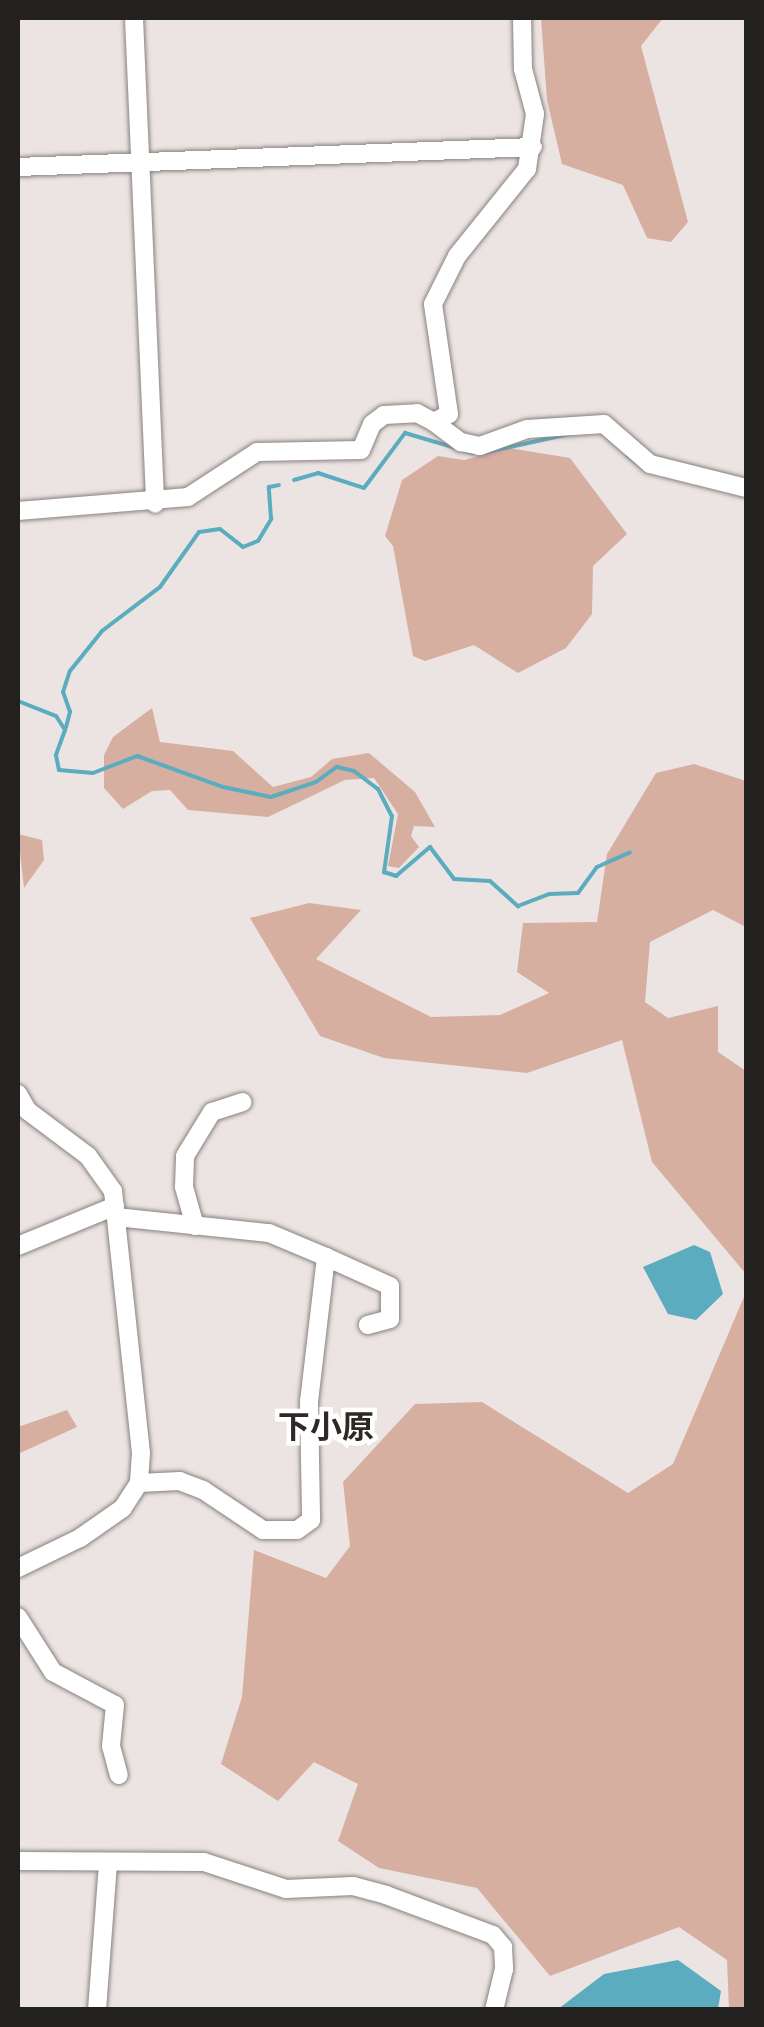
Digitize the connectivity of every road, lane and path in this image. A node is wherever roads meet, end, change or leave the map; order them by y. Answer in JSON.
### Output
{"nodes":[{"id":1,"x":134,"y":18,"type":"edge"},
{"id":2,"x":522,"y":18,"type":"edge"},
{"id":3,"x":534,"y":147,"type":"junction"},
{"id":4,"x":142,"y":159,"type":"junction"},
{"id":5,"x":18,"y":168,"type":"edge"},
{"id":6,"x":434,"y":422,"type":"junction"},
{"id":7,"x":746,"y":488,"type":"edge"},
{"id":8,"x":156,"y":504,"type":"junction"},
{"id":9,"x":18,"y":511,"type":"edge"},
{"id":10,"x":18,"y":1094,"type":"edge"},
{"id":11,"x":242,"y":1102,"type":"dead end"},
{"id":12,"x":116,"y":1212,"type":"junction"},
{"id":13,"x":195,"y":1226,"type":"junction"},
{"id":14,"x":18,"y":1246,"type":"edge"},
{"id":15,"x":326,"y":1256,"type":"junction"},
{"id":16,"x":368,"y":1325,"type":"dead end"},
{"id":17,"x":139,"y":1483,"type":"junction"},
{"id":18,"x":18,"y":1568,"type":"edge"},
{"id":19,"x":18,"y":1616,"type":"edge"},
{"id":20,"x":119,"y":1775,"type":"dead end"},
{"id":21,"x":18,"y":1861,"type":"edge"},
{"id":22,"x":108,"y":1864,"type":"junction"},
{"id":23,"x":98,"y":2010,"type":"edge"},
{"id":24,"x":494,"y":2010,"type":"edge"}],
"edges":[{"from":1,"to":4,"type":"street"},
{"from":2,"to":3,"type":"street"},
{"from":3,"to":4,"type":"street"},
{"from":3,"to":6,"type":"street"},
{"from":4,"to":5,"type":"street"},
{"from":4,"to":8,"type":"street"},
{"from":6,"to":7,"type":"street"},
{"from":6,"to":8,"type":"street"},
{"from":8,"to":9,"type":"street"},
{"from":10,"to":12,"type":"street"},
{"from":11,"to":13,"type":"street"},
{"from":12,"to":13,"type":"street"},
{"from":12,"to":14,"type":"street"},
{"from":12,"to":17,"type":"street"},
{"from":13,"to":15,"type":"street"},
{"from":15,"to":16,"type":"street"},
{"from":15,"to":17,"type":"street"},
{"from":17,"to":18,"type":"street"},
{"from":19,"to":20,"type":"street"},
{"from":21,"to":22,"type":"street"},
{"from":22,"to":23,"type":"street"},
{"from":22,"to":24,"type":"street"}]}
